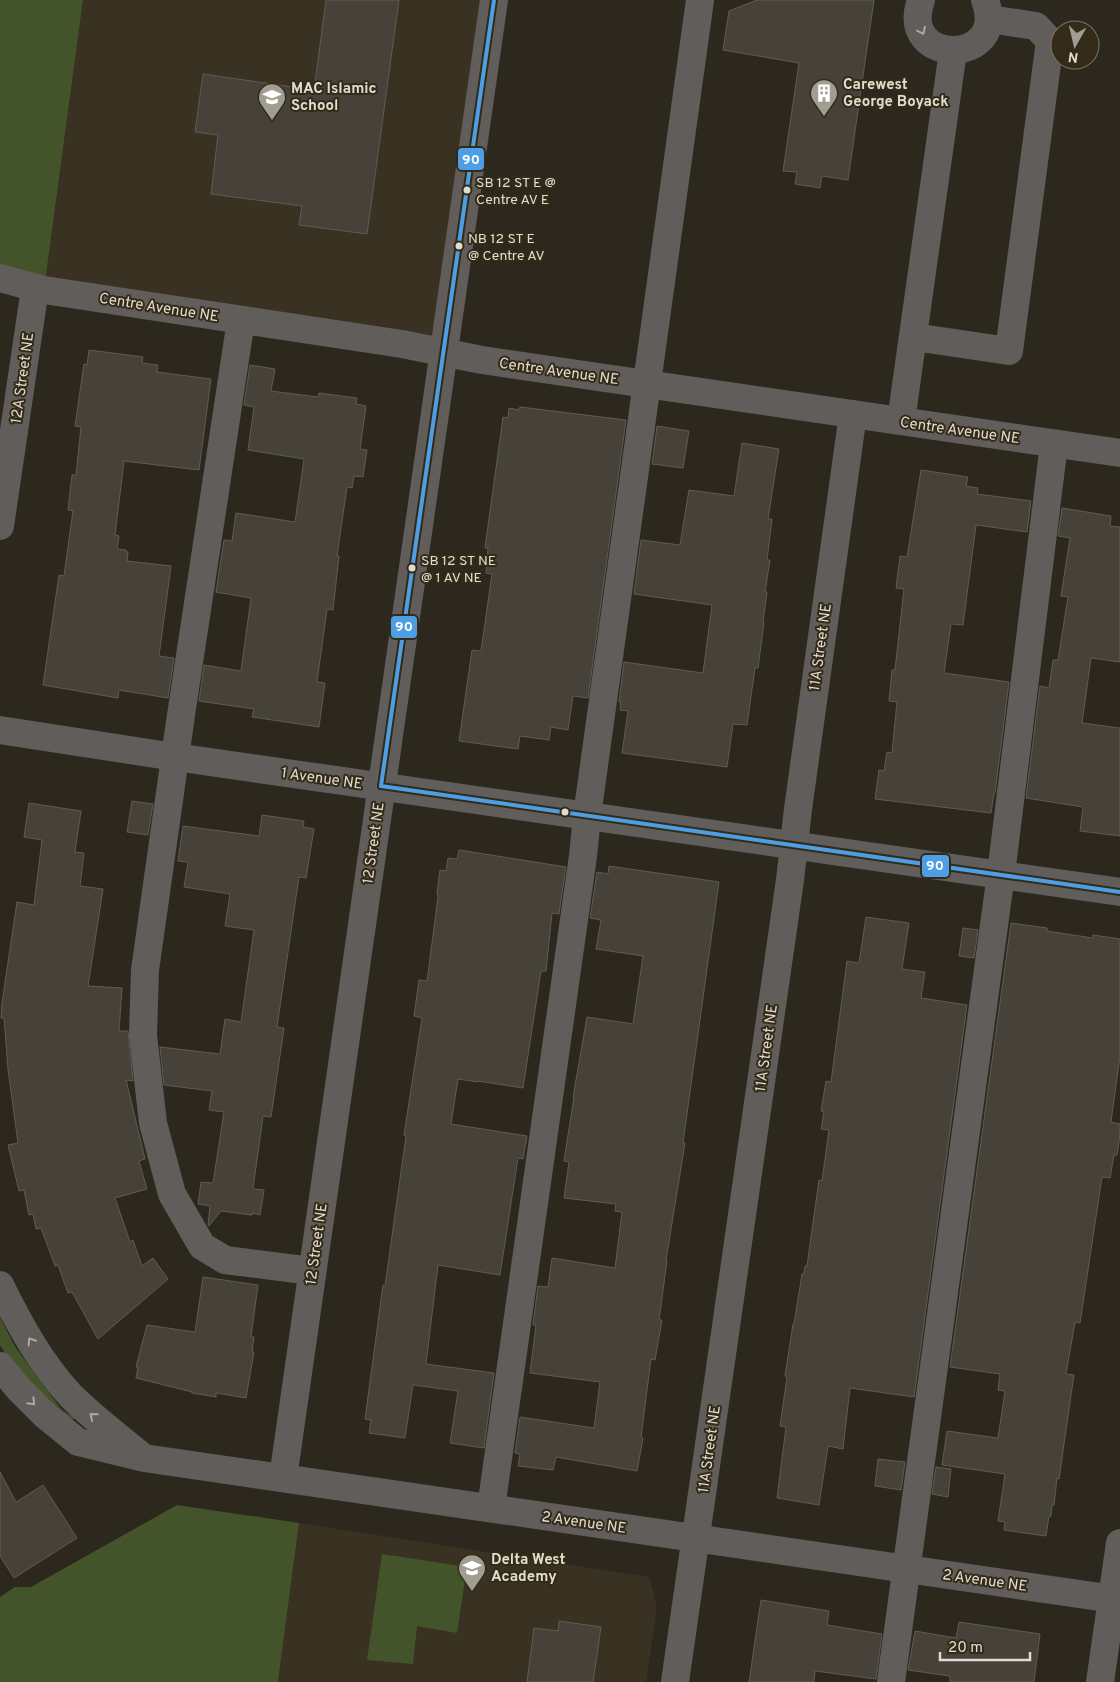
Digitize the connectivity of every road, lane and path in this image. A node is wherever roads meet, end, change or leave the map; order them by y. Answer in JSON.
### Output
{"nodes":[{"id":1,"x":494,"y":0,"type":"edge"},
{"id":2,"x":700,"y":0,"type":"edge"},
{"id":3,"x":921,"y":0,"type":"edge"},
{"id":4,"x":987,"y":10,"type":"edge"},
{"id":5,"x":953,"y":51,"type":"junction"},
{"id":6,"x":0,"y":278,"type":"edge"},
{"id":7,"x":35,"y":288,"type":"junction"},
{"id":8,"x":241,"y":320,"type":"junction"},
{"id":9,"x":914,"y":337,"type":"junction"},
{"id":10,"x":444,"y":352,"type":"junction"},
{"id":11,"x":647,"y":384,"type":"junction"},
{"id":12,"x":852,"y":414,"type":"junction"},
{"id":13,"x":901,"y":421,"type":"junction"},
{"id":14,"x":1054,"y":444,"type":"junction"},
{"id":15,"x":1120,"y":454,"type":"edge"},
{"id":16,"x":0,"y":526,"type":"edge"},
{"id":17,"x":0,"y":730,"type":"edge"},
{"id":18,"x":175,"y":757,"type":"junction"},
{"id":19,"x":381,"y":786,"type":"junction"},
{"id":20,"x":587,"y":816,"type":"junction"},
{"id":21,"x":795,"y":845,"type":"junction"},
{"id":22,"x":1001,"y":874,"type":"junction"},
{"id":23,"x":1120,"y":892,"type":"edge"},
{"id":24,"x":312,"y":1271,"type":"junction"},
{"id":25,"x":0,"y":1285,"type":"edge"},
{"id":26,"x":0,"y":1366,"type":"edge"},
{"id":27,"x":144,"y":1458,"type":"junction"},
{"id":28,"x":283,"y":1478,"type":"junction"},
{"id":29,"x":490,"y":1508,"type":"junction"},
{"id":30,"x":696,"y":1538,"type":"junction"},
{"id":31,"x":1120,"y":1544,"type":"edge"},
{"id":32,"x":907,"y":1568,"type":"junction"},
{"id":33,"x":1116,"y":1599,"type":"edge"},
{"id":34,"x":674,"y":1682,"type":"edge"},
{"id":35,"x":891,"y":1682,"type":"edge"},
{"id":36,"x":1100,"y":1682,"type":"edge"}],
"edges":[{"from":1,"to":10,"type":"street","name":"12 Street NE"},
{"from":2,"to":11,"type":"street"},
{"from":3,"to":5,"type":"street","one_way":true},
{"from":4,"to":5,"type":"street"},
{"from":4,"to":9,"type":"street"},
{"from":5,"to":9,"type":"street"},
{"from":6,"to":7,"type":"street","name":"Centre Avenue NE"},
{"from":7,"to":8,"type":"street","name":"Centre Avenue NE"},
{"from":7,"to":16,"type":"street","name":"12A Street NE"},
{"from":8,"to":10,"type":"street","name":"Centre Avenue NE"},
{"from":8,"to":18,"type":"street"},
{"from":9,"to":13,"type":"street"},
{"from":10,"to":11,"type":"street","name":"Centre Avenue NE"},
{"from":10,"to":19,"type":"street","name":"12 Street NE"},
{"from":11,"to":12,"type":"street","name":"Centre Avenue NE"},
{"from":11,"to":20,"type":"street"},
{"from":12,"to":13,"type":"street","name":"Centre Avenue NE"},
{"from":12,"to":21,"type":"street","name":"11A Street NE"},
{"from":13,"to":14,"type":"street","name":"Centre Avenue NE"},
{"from":14,"to":15,"type":"street","name":"Centre Avenue NE"},
{"from":14,"to":22,"type":"street"},
{"from":17,"to":18,"type":"street","name":"1 Avenue NE"},
{"from":18,"to":19,"type":"street","name":"1 Avenue NE"},
{"from":18,"to":24,"type":"street"},
{"from":19,"to":20,"type":"street","name":"1 Avenue NE"},
{"from":19,"to":24,"type":"street","name":"12 Street NE"},
{"from":20,"to":21,"type":"street","name":"1 Avenue NE"},
{"from":20,"to":29,"type":"street"},
{"from":21,"to":22,"type":"street","name":"1 Avenue NE"},
{"from":21,"to":30,"type":"street","name":"11A Street NE"},
{"from":22,"to":23,"type":"street","name":"1 Avenue NE"},
{"from":22,"to":32,"type":"street"},
{"from":24,"to":28,"type":"street","name":"12 Street NE"},
{"from":27,"to":25,"type":"street","one_way":true},
{"from":26,"to":27,"type":"street","one_way":true},
{"from":27,"to":28,"type":"street","name":"2 Avenue NE"},
{"from":28,"to":29,"type":"street","name":"2 Avenue NE"},
{"from":29,"to":30,"type":"street","name":"2 Avenue NE"},
{"from":30,"to":32,"type":"street","name":"2 Avenue NE"},
{"from":30,"to":34,"type":"street","name":"11A Street NE"},
{"from":31,"to":33,"type":"street"},
{"from":32,"to":33,"type":"street","name":"2 Avenue NE"},
{"from":32,"to":35,"type":"street"},
{"from":33,"to":36,"type":"street"}]}
